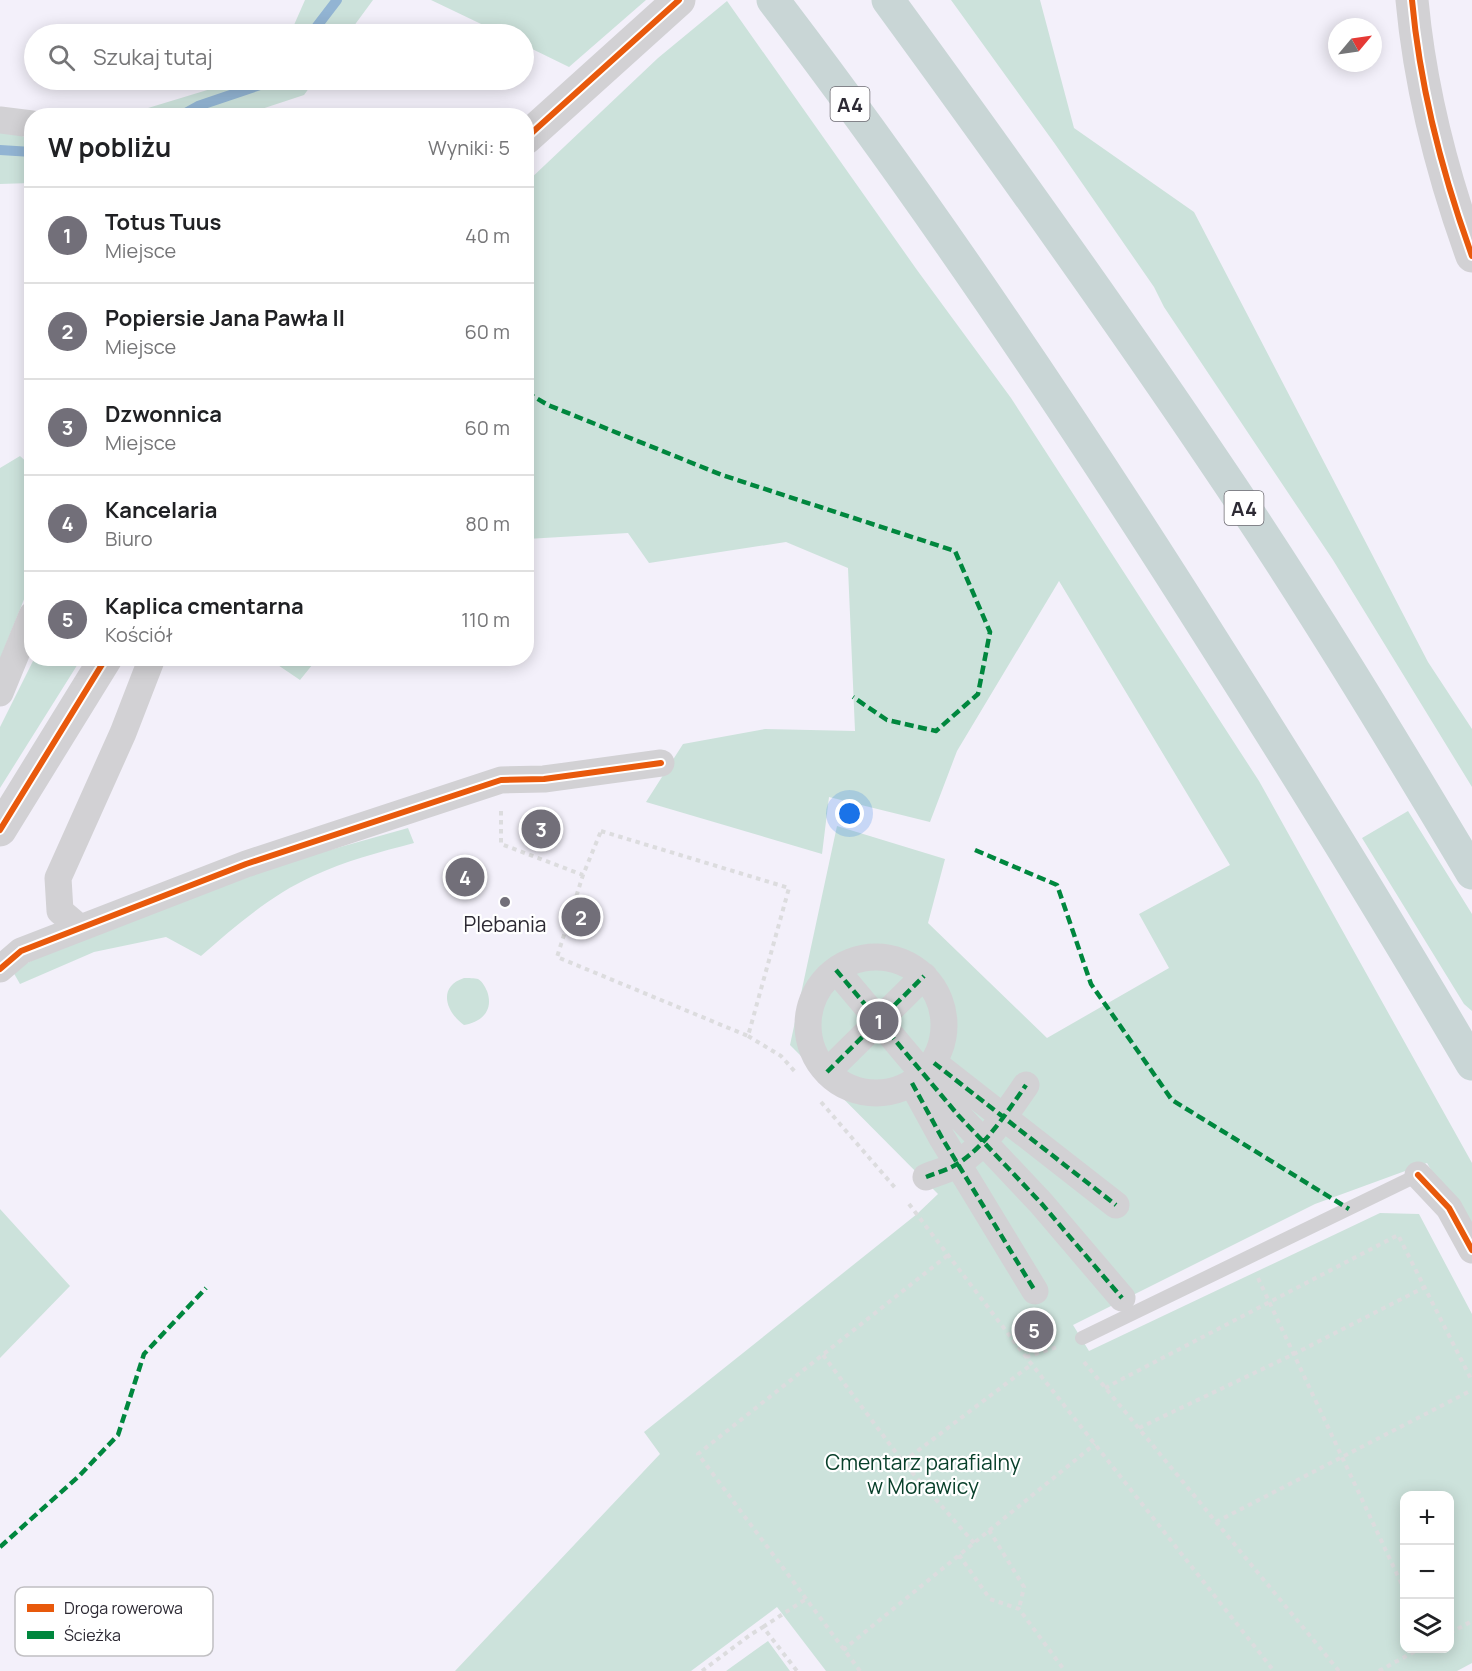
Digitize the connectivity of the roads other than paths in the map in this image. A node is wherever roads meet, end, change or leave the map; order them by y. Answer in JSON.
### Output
{"nodes":[{"id":1,"x":679,"y":0,"type":"edge"},
{"id":2,"x":772,"y":0,"type":"edge"},
{"id":3,"x":888,"y":0,"type":"edge"},
{"id":4,"x":1412,"y":0,"type":"edge"},
{"id":5,"x":0,"y":120,"type":"edge"},
{"id":6,"x":24,"y":123,"type":"edge"},
{"id":7,"x":534,"y":131,"type":"edge"},
{"id":8,"x":1472,"y":256,"type":"edge"},
{"id":9,"x":24,"y":634,"type":"edge"},
{"id":10,"x":101,"y":666,"type":"edge"},
{"id":11,"x":149,"y":666,"type":"edge"},
{"id":12,"x":0,"y":693,"type":"edge"},
{"id":13,"x":661,"y":763,"type":"dead end"},
{"id":14,"x":0,"y":830,"type":"edge"},
{"id":15,"x":1472,"y":873,"type":"edge"},
{"id":16,"x":80,"y":928,"type":"junction"},
{"id":17,"x":0,"y":969,"type":"edge"},
{"id":18,"x":836,"y":969,"type":"junction"},
{"id":19,"x":924,"y":976,"type":"junction"},
{"id":20,"x":879,"y":1021,"type":"junction"},
{"id":21,"x":1472,"y":1064,"type":"edge"},
{"id":22,"x":923,"y":1073,"type":"junction"},
{"id":23,"x":816,"y":1077,"type":"junction"},
{"id":24,"x":1026,"y":1085,"type":"dead end"},
{"id":25,"x":1004,"y":1117,"type":"junction"},
{"id":26,"x":983,"y":1141,"type":"junction"},
{"id":27,"x":958,"y":1164,"type":"junction"},
{"id":28,"x":1418,"y":1175,"type":"joint"},
{"id":29,"x":926,"y":1178,"type":"dead end"},
{"id":30,"x":1116,"y":1205,"type":"dead end"},
{"id":31,"x":1472,"y":1250,"type":"edge"},
{"id":32,"x":1035,"y":1290,"type":"dead end"},
{"id":33,"x":1122,"y":1298,"type":"dead end"},
{"id":34,"x":1075,"y":1340,"type":"road end"}],
"edges":[{"from":1,"to":7,"type":"street"},
{"from":2,"to":21,"type":"highway","number":"A4"},
{"from":3,"to":15,"type":"highway","number":"A4"},
{"from":4,"to":8,"type":"street"},
{"from":5,"to":6,"type":"street"},
{"from":9,"to":12,"type":"street"},
{"from":10,"to":14,"type":"street"},
{"from":11,"to":16,"type":"street"},
{"from":13,"to":16,"type":"street"},
{"from":16,"to":17,"type":"street"},
{"from":18,"to":19,"type":"street"},
{"from":18,"to":20,"type":"street"},
{"from":18,"to":23,"type":"street"},
{"from":19,"to":20,"type":"street"},
{"from":19,"to":22,"type":"street"},
{"from":20,"to":22,"type":"street"},
{"from":20,"to":23,"type":"street"},
{"from":22,"to":23,"type":"street"},
{"from":22,"to":25,"type":"street"},
{"from":22,"to":26,"type":"street"},
{"from":22,"to":27,"type":"street"},
{"from":24,"to":25,"type":"street"},
{"from":25,"to":26,"type":"street"},
{"from":25,"to":30,"type":"street"},
{"from":26,"to":27,"type":"street"},
{"from":26,"to":33,"type":"street"},
{"from":27,"to":29,"type":"street"},
{"from":27,"to":32,"type":"street"},
{"from":28,"to":31,"type":"street"},
{"from":28,"to":34,"type":"lane"}]}
